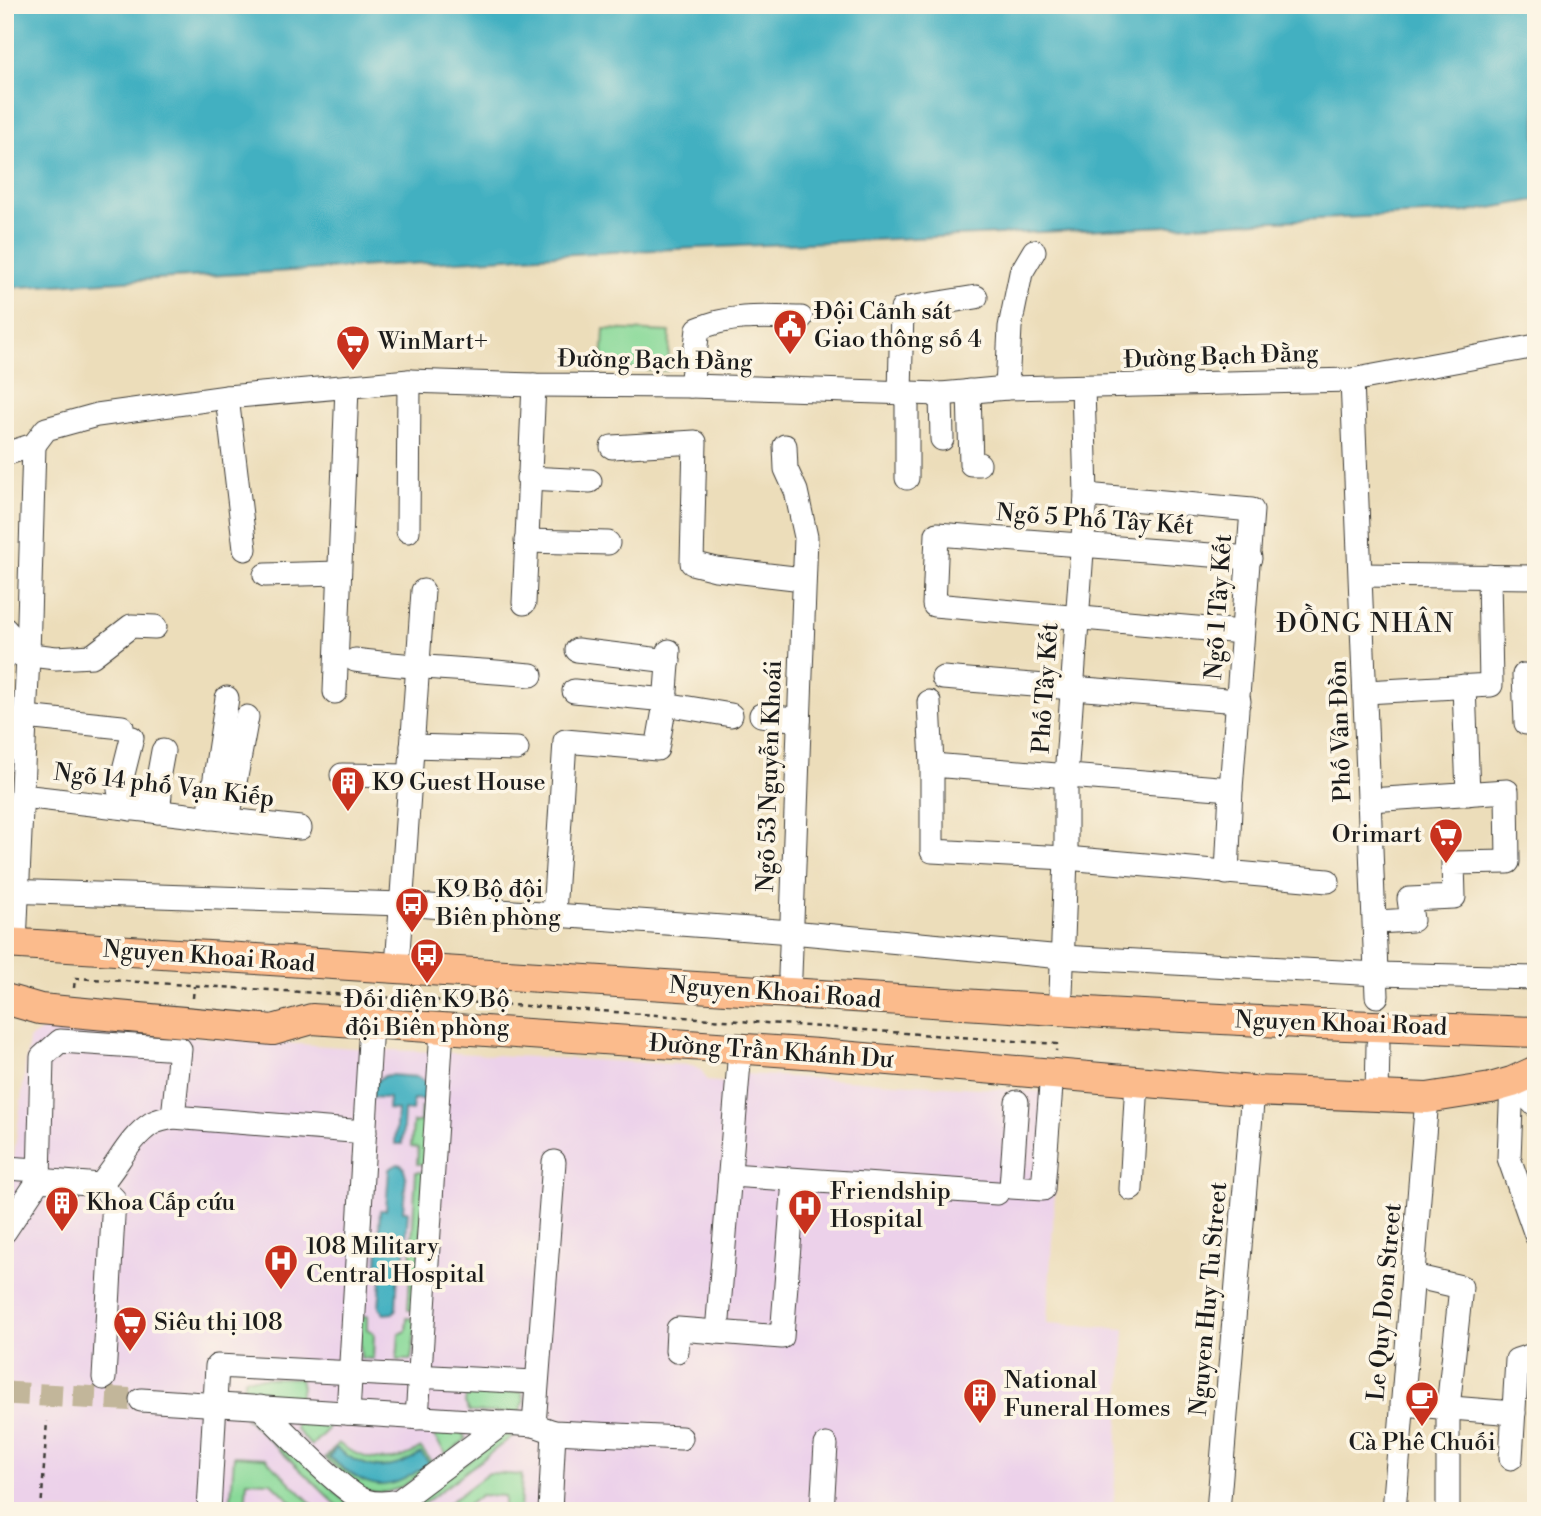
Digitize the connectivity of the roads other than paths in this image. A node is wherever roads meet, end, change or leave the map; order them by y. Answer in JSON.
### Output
{"nodes":[{"id":1,"x":1034,"y":250,"type":"dead end"},
{"id":2,"x":976,"y":297,"type":"dead end"},
{"id":3,"x":801,"y":318,"type":"dead end"},
{"id":4,"x":1536,"y":346,"type":"edge"},
{"id":5,"x":1352,"y":380,"type":"junction"},
{"id":6,"x":409,"y":382,"type":"junction"},
{"id":7,"x":534,"y":385,"type":"junction"},
{"id":8,"x":691,"y":386,"type":"junction"},
{"id":9,"x":347,"y":387,"type":"junction"},
{"id":10,"x":1083,"y":387,"type":"junction"},
{"id":11,"x":1007,"y":388,"type":"junction"},
{"id":12,"x":969,"y":391,"type":"junction"},
{"id":13,"x":903,"y":394,"type":"junction"},
{"id":14,"x":942,"y":394,"type":"junction"},
{"id":15,"x":227,"y":397,"type":"junction"},
{"id":16,"x":942,"y":439,"type":"dead end"},
{"id":17,"x":34,"y":445,"type":"junction"},
{"id":18,"x":785,"y":446,"type":"dead end"},
{"id":19,"x":612,"y":447,"type":"dead end"},
{"id":20,"x":5,"y":454,"type":"edge"},
{"id":21,"x":979,"y":464,"type":"dead end"},
{"id":22,"x":528,"y":478,"type":"junction"},
{"id":23,"x":907,"y":478,"type":"dead end"},
{"id":24,"x":590,"y":481,"type":"dead end"},
{"id":25,"x":1086,"y":495,"type":"junction"},
{"id":26,"x":408,"y":531,"type":"dead end"},
{"id":27,"x":526,"y":541,"type":"junction"},
{"id":28,"x":608,"y":543,"type":"dead end"},
{"id":29,"x":1083,"y":545,"type":"junction"},
{"id":30,"x":245,"y":549,"type":"dead end"},
{"id":31,"x":1250,"y":558,"type":"junction"},
{"id":32,"x":339,"y":573,"type":"junction"},
{"id":33,"x":265,"y":575,"type":"dead end"},
{"id":34,"x":1361,"y":575,"type":"junction"},
{"id":35,"x":1489,"y":576,"type":"junction"},
{"id":36,"x":1536,"y":577,"type":"edge"},
{"id":37,"x":803,"y":579,"type":"junction"},
{"id":38,"x":423,"y":591,"type":"dead end"},
{"id":39,"x":524,"y":603,"type":"dead end"},
{"id":40,"x":1077,"y":617,"type":"junction"},
{"id":41,"x":155,"y":627,"type":"dead end"},
{"id":42,"x":5,"y":629,"type":"edge"},
{"id":43,"x":1242,"y":632,"type":"junction"},
{"id":44,"x":577,"y":650,"type":"dead end"},
{"id":45,"x":17,"y":656,"type":"edge"},
{"id":46,"x":355,"y":660,"type":"dead end"},
{"id":47,"x":418,"y":668,"type":"junction"},
{"id":48,"x":1530,"y":674,"type":"edge"},
{"id":49,"x":531,"y":675,"type":"dead end"},
{"id":50,"x":1491,"y":677,"type":"junction"},
{"id":51,"x":943,"y":678,"type":"dead end"},
{"id":52,"x":1464,"y":686,"type":"junction"},
{"id":53,"x":1073,"y":688,"type":"junction"},
{"id":54,"x":574,"y":691,"type":"dead end"},
{"id":55,"x":335,"y":692,"type":"dead end"},
{"id":56,"x":1366,"y":692,"type":"junction"},
{"id":57,"x":227,"y":698,"type":"dead end"},
{"id":58,"x":1239,"y":701,"type":"junction"},
{"id":59,"x":665,"y":702,"type":"junction"},
{"id":60,"x":929,"y":702,"type":"dead end"},
{"id":61,"x":731,"y":715,"type":"dead end"},
{"id":62,"x":761,"y":715,"type":"dead end"},
{"id":63,"x":25,"y":717,"type":"junction"},
{"id":64,"x":247,"y":717,"type":"dead end"},
{"id":65,"x":799,"y":720,"type":"junction"},
{"id":66,"x":1526,"y":723,"type":"dead end"},
{"id":67,"x":412,"y":746,"type":"junction"},
{"id":68,"x":517,"y":748,"type":"dead end"},
{"id":69,"x":163,"y":751,"type":"dead end"},
{"id":70,"x":932,"y":765,"type":"junction"},
{"id":71,"x":342,"y":775,"type":"dead end"},
{"id":72,"x":410,"y":776,"type":"junction"},
{"id":73,"x":1066,"y":777,"type":"junction"},
{"id":74,"x":1231,"y":789,"type":"junction"},
{"id":75,"x":1468,"y":794,"type":"junction"},
{"id":76,"x":22,"y":796,"type":"junction"},
{"id":77,"x":1370,"y":800,"type":"junction"},
{"id":78,"x":131,"y":809,"type":"junction"},
{"id":79,"x":158,"y":812,"type":"junction"},
{"id":80,"x":218,"y":819,"type":"junction"},
{"id":81,"x":300,"y":828,"type":"dead end"},
{"id":82,"x":1066,"y":858,"type":"junction"},
{"id":83,"x":1227,"y":873,"type":"junction"},
{"id":84,"x":1328,"y":881,"type":"dead end"},
{"id":85,"x":12,"y":892,"type":"edge"},
{"id":86,"x":402,"y":904,"type":"junction"},
{"id":87,"x":554,"y":913,"type":"junction"},
{"id":88,"x":1376,"y":922,"type":"junction"},
{"id":89,"x":792,"y":932,"type":"junction"},
{"id":90,"x":11,"y":936,"type":"edge"},
{"id":91,"x":398,"y":952,"type":"junction"},
{"id":92,"x":1062,"y":957,"type":"junction"},
{"id":93,"x":790,"y":975,"type":"junction"},
{"id":94,"x":1536,"y":978,"type":"edge"},
{"id":95,"x":1377,"y":985,"type":"junction"},
{"id":96,"x":1061,"y":994,"type":"junction"},
{"id":97,"x":5,"y":999,"type":"edge"},
{"id":98,"x":1536,"y":1011,"type":"edge"},
{"id":99,"x":371,"y":1024,"type":"junction"},
{"id":100,"x":442,"y":1029,"type":"junction"},
{"id":101,"x":1536,"y":1032,"type":"edge"},
{"id":102,"x":1378,"y":1045,"type":"dead end"},
{"id":103,"x":740,"y":1050,"type":"junction"},
{"id":104,"x":1052,"y":1073,"type":"junction"},
{"id":105,"x":1524,"y":1077,"type":"edge"},
{"id":106,"x":1137,"y":1081,"type":"junction"},
{"id":107,"x":1253,"y":1091,"type":"junction"},
{"id":108,"x":1377,"y":1096,"type":"junction"},
{"id":109,"x":1427,"y":1098,"type":"junction"},
{"id":110,"x":1017,"y":1101,"type":"dead end"},
{"id":111,"x":1536,"y":1106,"type":"edge"},
{"id":112,"x":173,"y":1117,"type":"junction"},
{"id":113,"x":365,"y":1132,"type":"junction"},
{"id":114,"x":554,"y":1162,"type":"dead end"},
{"id":115,"x":5,"y":1168,"type":"edge"},
{"id":116,"x":39,"y":1175,"type":"junction"},
{"id":117,"x":730,"y":1175,"type":"junction"},
{"id":118,"x":794,"y":1180,"type":"junction"},
{"id":119,"x":100,"y":1185,"type":"junction"},
{"id":120,"x":1131,"y":1189,"type":"dead end"},
{"id":121,"x":997,"y":1193,"type":"dead end"},
{"id":122,"x":5,"y":1231,"type":"edge"},
{"id":123,"x":1536,"y":1235,"type":"edge"},
{"id":124,"x":1413,"y":1276,"type":"junction"},
{"id":125,"x":718,"y":1332,"type":"junction"},
{"id":126,"x":677,"y":1351,"type":"dead end"},
{"id":127,"x":1536,"y":1354,"type":"edge"},
{"id":128,"x":350,"y":1372,"type":"junction"},
{"id":129,"x":419,"y":1376,"type":"junction"},
{"id":130,"x":104,"y":1378,"type":"dead end"},
{"id":131,"x":535,"y":1382,"type":"junction"},
{"id":132,"x":141,"y":1400,"type":"tunnel mouth"},
{"id":133,"x":215,"y":1404,"type":"junction"},
{"id":134,"x":1402,"y":1404,"type":"junction"},
{"id":135,"x":260,"y":1407,"type":"junction"},
{"id":136,"x":1448,"y":1408,"type":"junction"},
{"id":137,"x":348,"y":1413,"type":"junction"},
{"id":138,"x":1514,"y":1413,"type":"junction"},
{"id":139,"x":417,"y":1418,"type":"junction"},
{"id":140,"x":503,"y":1423,"type":"junction"},
{"id":141,"x":544,"y":1428,"type":"junction"},
{"id":142,"x":681,"y":1438,"type":"dead end"},
{"id":143,"x":826,"y":1445,"type":"dead end"},
{"id":144,"x":1511,"y":1458,"type":"dead end"},
{"id":145,"x":209,"y":1511,"type":"edge"},
{"id":146,"x":550,"y":1511,"type":"edge"},
{"id":147,"x":822,"y":1511,"type":"edge"},
{"id":148,"x":1218,"y":1511,"type":"edge"},
{"id":149,"x":1394,"y":1511,"type":"edge"},
{"id":150,"x":1448,"y":1511,"type":"edge"}],
"edges":[{"from":1,"to":11,"type":"street"},
{"from":2,"to":13,"type":"street"},
{"from":3,"to":8,"type":"street"},
{"from":4,"to":5,"type":"street","name":"Đường Bạch Đằng"},
{"from":5,"to":10,"type":"street","name":"Đường Bạch Đằng"},
{"from":5,"to":34,"type":"street","name":"Phố Vân Đồn"},
{"from":6,"to":7,"type":"street","name":"Đường Bạch Đằng"},
{"from":6,"to":9,"type":"street","name":"Đường Bạch Đằng"},
{"from":6,"to":26,"type":"street"},
{"from":7,"to":8,"type":"street","name":"Đường Bạch Đằng"},
{"from":7,"to":22,"type":"street"},
{"from":8,"to":13,"type":"street","name":"Đường Bạch Đằng"},
{"from":9,"to":15,"type":"street","name":"Đường Bạch Đằng"},
{"from":9,"to":32,"type":"street"},
{"from":10,"to":11,"type":"street","name":"Đường Bạch Đằng"},
{"from":10,"to":25,"type":"street","name":"Phố Tây Kết"},
{"from":11,"to":12,"type":"street","name":"Đường Bạch Đằng"},
{"from":12,"to":14,"type":"street","name":"Đường Bạch Đằng"},
{"from":12,"to":21,"type":"street"},
{"from":13,"to":14,"type":"street","name":"Đường Bạch Đằng"},
{"from":13,"to":23,"type":"street"},
{"from":14,"to":16,"type":"street"},
{"from":15,"to":17,"type":"street","name":"Đường Bạch Đằng"},
{"from":15,"to":30,"type":"street"},
{"from":17,"to":20,"type":"street","name":"Đường Bạch Đằng"},
{"from":17,"to":45,"type":"street"},
{"from":18,"to":37,"type":"street","name":"Ngõ 53 Nguyễn Khoái"},
{"from":19,"to":37,"type":"street"},
{"from":22,"to":24,"type":"street"},
{"from":22,"to":27,"type":"street"},
{"from":25,"to":29,"type":"street","name":"Phố Tây Kết"},
{"from":25,"to":31,"type":"street","name":"Ngõ 1 Tây Kết"},
{"from":27,"to":28,"type":"street"},
{"from":27,"to":39,"type":"street"},
{"from":29,"to":31,"type":"street","name":"Ngõ 5 Phố Tây Kết"},
{"from":29,"to":40,"type":"street","name":"Phố Tây Kết"},
{"from":29,"to":40,"type":"street","name":"Ngõ 5 Phố Tây Kết"},
{"from":31,"to":43,"type":"street","name":"Ngõ 1 Tây Kết"},
{"from":32,"to":33,"type":"street"},
{"from":32,"to":55,"type":"street"},
{"from":34,"to":35,"type":"street"},
{"from":34,"to":56,"type":"street","name":"Phố Vân Đồn"},
{"from":35,"to":36,"type":"street"},
{"from":35,"to":50,"type":"street"},
{"from":37,"to":65,"type":"street","name":"Ngõ 53 Nguyễn Khoái"},
{"from":38,"to":47,"type":"street"},
{"from":40,"to":43,"type":"street"},
{"from":40,"to":53,"type":"street","name":"Phố Tây Kết"},
{"from":41,"to":45,"type":"street"},
{"from":42,"to":45,"type":"street"},
{"from":43,"to":58,"type":"street","name":"Ngõ 1 Tây Kết"},
{"from":44,"to":59,"type":"street"},
{"from":45,"to":63,"type":"street"},
{"from":46,"to":47,"type":"street"},
{"from":47,"to":49,"type":"street"},
{"from":47,"to":67,"type":"street"},
{"from":48,"to":50,"type":"street"},
{"from":48,"to":66,"type":"street"},
{"from":50,"to":52,"type":"street"},
{"from":51,"to":53,"type":"street"},
{"from":52,"to":56,"type":"street"},
{"from":52,"to":75,"type":"street"},
{"from":53,"to":58,"type":"street"},
{"from":53,"to":73,"type":"street","name":"Phố Tây Kết"},
{"from":54,"to":59,"type":"street"},
{"from":56,"to":77,"type":"street","name":"Phố Vân Đồn"},
{"from":57,"to":80,"type":"street"},
{"from":58,"to":74,"type":"street","name":"Ngõ 1 Tây Kết"},
{"from":59,"to":61,"type":"street"},
{"from":59,"to":87,"type":"street"},
{"from":60,"to":70,"type":"street"},
{"from":62,"to":65,"type":"street"},
{"from":63,"to":76,"type":"street"},
{"from":63,"to":78,"type":"street"},
{"from":64,"to":80,"type":"street"},
{"from":65,"to":89,"type":"street","name":"Ngõ 53 Nguyễn Khoái"},
{"from":67,"to":68,"type":"street"},
{"from":67,"to":72,"type":"street"},
{"from":69,"to":79,"type":"street"},
{"from":70,"to":73,"type":"street"},
{"from":70,"to":82,"type":"street"},
{"from":71,"to":72,"type":"street"},
{"from":72,"to":86,"type":"street"},
{"from":73,"to":74,"type":"street"},
{"from":73,"to":82,"type":"street","name":"Phố Tây Kết"},
{"from":74,"to":83,"type":"street","name":"Ngõ 1 Tây Kết"},
{"from":75,"to":77,"type":"street"},
{"from":75,"to":88,"type":"street"},
{"from":76,"to":78,"type":"street","name":"Ngõ 14 phố Vạn Kiếp"},
{"from":76,"to":85,"type":"street"},
{"from":77,"to":88,"type":"street","name":"Phố Vân Đồn"},
{"from":78,"to":79,"type":"street","name":"Ngõ 14 phố Vạn Kiếp"},
{"from":79,"to":80,"type":"street","name":"Ngõ 14 phố Vạn Kiếp"},
{"from":80,"to":81,"type":"street","name":"Ngõ 14 phố Vạn Kiếp"},
{"from":82,"to":83,"type":"street"},
{"from":82,"to":92,"type":"street","name":"Phố Tây Kết"},
{"from":83,"to":84,"type":"street"},
{"from":85,"to":86,"type":"street"},
{"from":85,"to":90,"type":"street"},
{"from":86,"to":87,"type":"street"},
{"from":86,"to":91,"type":"street"},
{"from":87,"to":89,"type":"street"},
{"from":88,"to":95,"type":"street","name":"Phố Vân Đồn"},
{"from":89,"to":92,"type":"street"},
{"from":89,"to":93,"type":"street","name":"Ngõ 53 Nguyễn Khoái"},
{"from":90,"to":91,"type":"main road","name":"Nguyen Khoai Road"},
{"from":90,"to":101,"type":"main road","name":"Nguyen Khoai Road"},
{"from":91,"to":93,"type":"main road","name":"Nguyen Khoai Road"},
{"from":92,"to":95,"type":"street"},
{"from":92,"to":96,"type":"street","name":"Phố Tây Kết"},
{"from":93,"to":96,"type":"main road","name":"Nguyen Khoai Road"},
{"from":94,"to":95,"type":"street"},
{"from":96,"to":98,"type":"main road","name":"Nguyen Khoai Road"},
{"from":97,"to":99,"type":"main road","name":"Đường Trần Khánh Dư"},
{"from":99,"to":100,"type":"main road","name":"Đường Trần Khánh Dư"},
{"from":99,"to":113,"type":"street"},
{"from":100,"to":103,"type":"main road","name":"Đường Trần Khánh Dư"},
{"from":100,"to":129,"type":"street"},
{"from":102,"to":108,"type":"street"},
{"from":103,"to":104,"type":"main road","name":"Đường Trần Khánh Dư"},
{"from":103,"to":117,"type":"street"},
{"from":104,"to":106,"type":"main road","name":"Đường Trần Khánh Dư"},
{"from":104,"to":110,"type":"street"},
{"from":105,"to":109,"type":"main road","name":"Đường Trần Khánh Dư"},
{"from":105,"to":111,"type":"street"},
{"from":105,"to":123,"type":"street"},
{"from":106,"to":107,"type":"main road","name":"Đường Trần Khánh Dư"},
{"from":106,"to":120,"type":"street"},
{"from":107,"to":108,"type":"main road","name":"Đường Trần Khánh Dư"},
{"from":107,"to":148,"type":"street","name":"Nguyen Huy Tu Street"},
{"from":108,"to":109,"type":"main road","name":"Đường Trần Khánh Dư"},
{"from":109,"to":124,"type":"street","name":"Le Quy Don Street"},
{"from":112,"to":113,"type":"street"},
{"from":112,"to":116,"type":"street"},
{"from":112,"to":119,"type":"street"},
{"from":113,"to":128,"type":"street"},
{"from":114,"to":131,"type":"street"},
{"from":115,"to":116,"type":"street"},
{"from":116,"to":119,"type":"street"},
{"from":116,"to":122,"type":"street"},
{"from":117,"to":118,"type":"street"},
{"from":117,"to":125,"type":"street"},
{"from":118,"to":121,"type":"street"},
{"from":118,"to":125,"type":"street"},
{"from":119,"to":130,"type":"street"},
{"from":124,"to":134,"type":"street","name":"Le Quy Don Street"},
{"from":124,"to":136,"type":"street"},
{"from":125,"to":126,"type":"street"},
{"from":127,"to":138,"type":"street"},
{"from":128,"to":129,"type":"street"},
{"from":128,"to":133,"type":"street"},
{"from":128,"to":137,"type":"street"},
{"from":129,"to":131,"type":"street"},
{"from":129,"to":139,"type":"street"},
{"from":131,"to":141,"type":"street"},
{"from":132,"to":133,"type":"street"},
{"from":133,"to":135,"type":"street"},
{"from":133,"to":145,"type":"street"},
{"from":134,"to":136,"type":"street"},
{"from":134,"to":149,"type":"street","name":"Le Quy Don Street"},
{"from":135,"to":137,"type":"street"},
{"from":135,"to":140,"type":"street"},
{"from":136,"to":138,"type":"street"},
{"from":136,"to":150,"type":"street"},
{"from":137,"to":139,"type":"street"},
{"from":138,"to":144,"type":"street"},
{"from":139,"to":140,"type":"street"},
{"from":140,"to":141,"type":"street"},
{"from":141,"to":142,"type":"street"},
{"from":141,"to":146,"type":"street"},
{"from":143,"to":147,"type":"street"}]}
